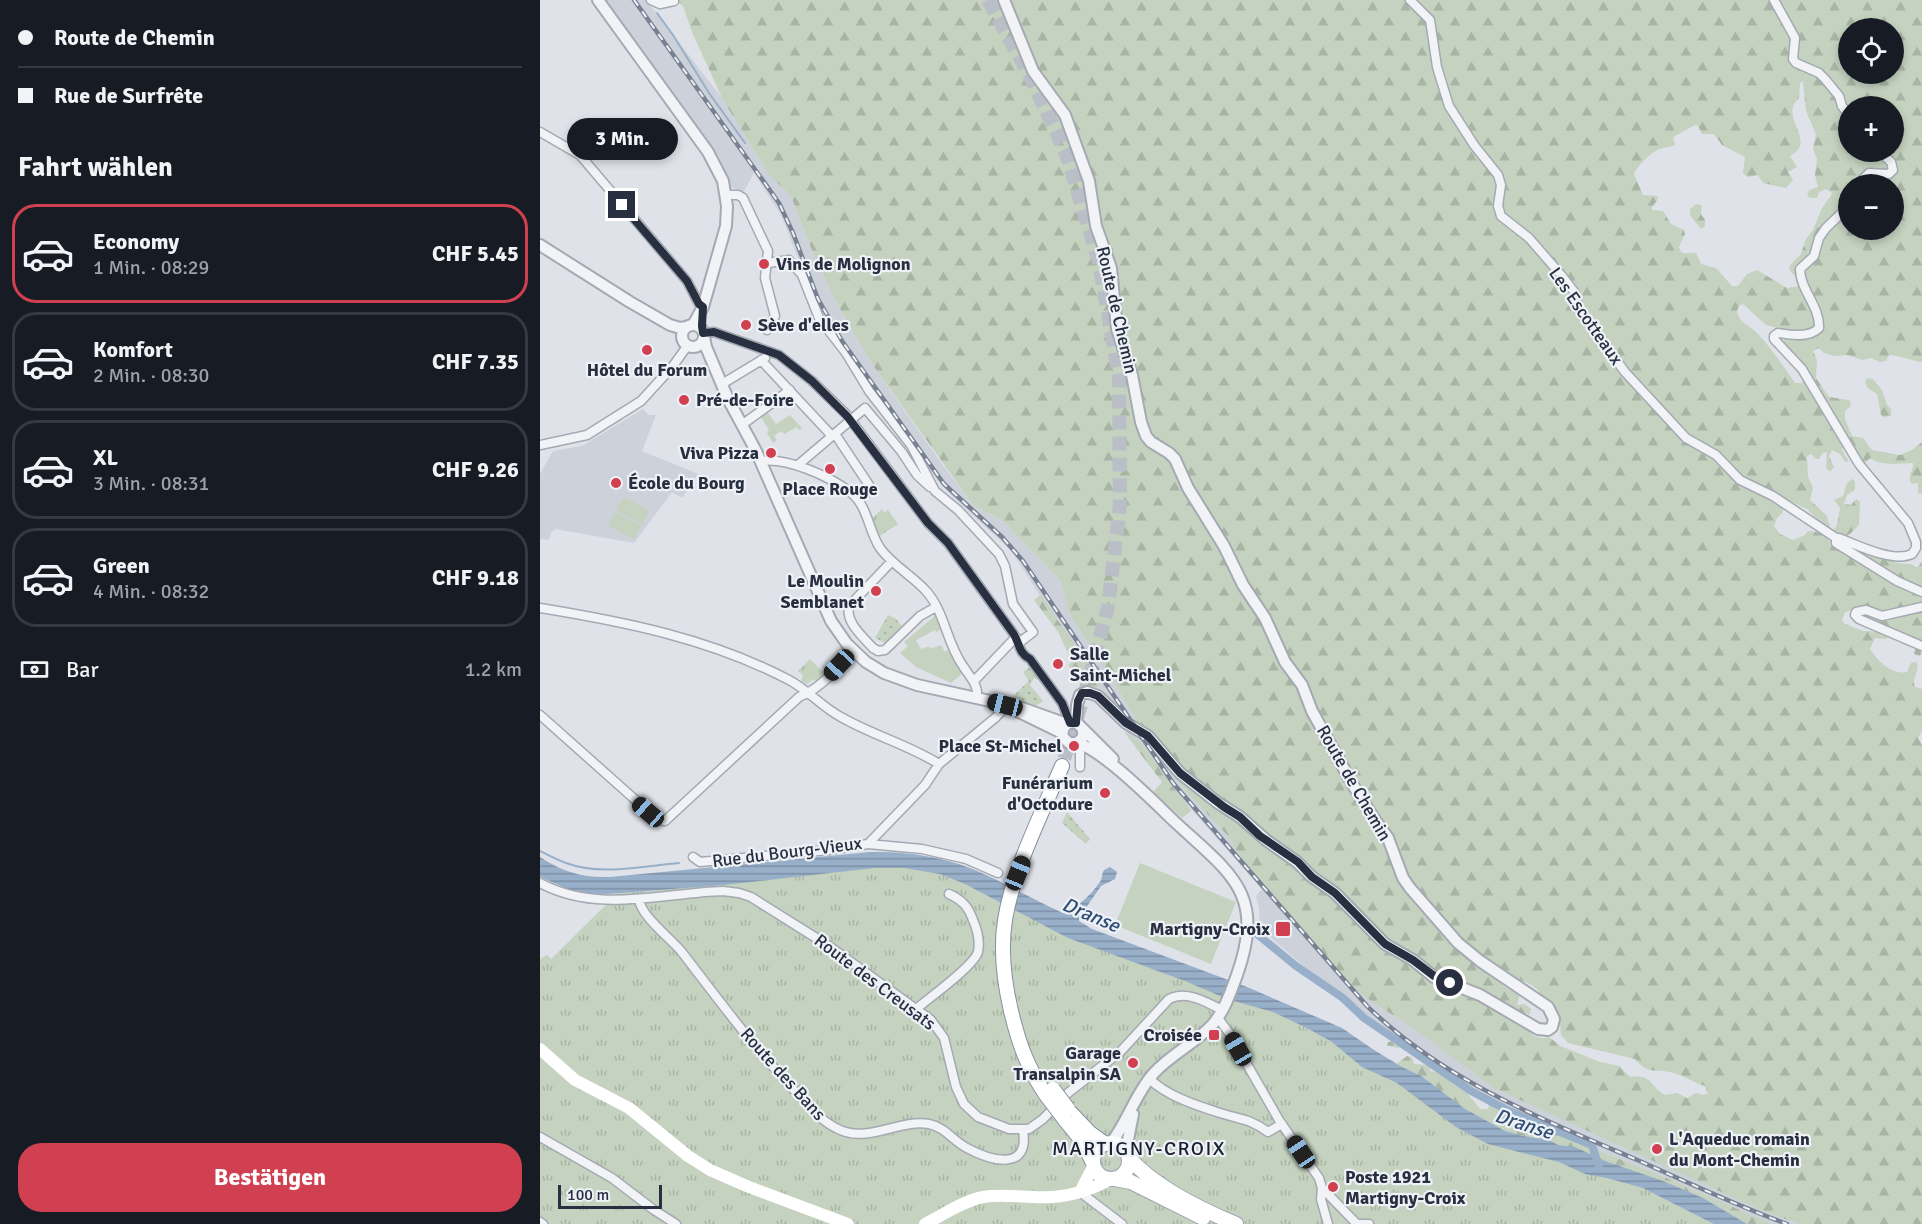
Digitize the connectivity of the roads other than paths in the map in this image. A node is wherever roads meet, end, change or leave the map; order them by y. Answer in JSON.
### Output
{"nodes":[{"id":1,"x":598,"y":0,"type":"edge"},
{"id":2,"x":651,"y":0,"type":"edge"},
{"id":3,"x":1004,"y":0,"type":"edge"},
{"id":4,"x":1410,"y":0,"type":"edge"},
{"id":5,"x":1774,"y":0,"type":"edge"},
{"id":6,"x":674,"y":1,"type":"edge"},
{"id":7,"x":1839,"y":96,"type":"edge"},
{"id":8,"x":540,"y":132,"type":"edge"},
{"id":9,"x":1868,"y":174,"type":"edge"},
{"id":10,"x":1889,"y":174,"type":"edge"},
{"id":11,"x":726,"y":195,"type":"junction"},
{"id":12,"x":1838,"y":217,"type":"edge"},
{"id":13,"x":540,"y":245,"type":"edge"},
{"id":14,"x":768,"y":263,"type":"junction"},
{"id":15,"x":630,"y":302,"type":"junction"},
{"id":16,"x":703,"y":308,"type":"junction"},
{"id":17,"x":767,"y":330,"type":"dead end"},
{"id":18,"x":698,"y":331,"type":"junction"},
{"id":19,"x":688,"y":344,"type":"junction"},
{"id":20,"x":773,"y":354,"type":"junction"},
{"id":21,"x":761,"y":360,"type":"junction"},
{"id":22,"x":722,"y":384,"type":"junction"},
{"id":23,"x":790,"y":390,"type":"junction"},
{"id":24,"x":728,"y":399,"type":"junction"},
{"id":25,"x":851,"y":420,"type":"junction"},
{"id":26,"x":743,"y":424,"type":"junction"},
{"id":27,"x":833,"y":435,"type":"junction"},
{"id":28,"x":541,"y":447,"type":"edge"},
{"id":29,"x":760,"y":461,"type":"junction"},
{"id":30,"x":798,"y":465,"type":"junction"},
{"id":31,"x":935,"y":491,"type":"junction"},
{"id":32,"x":858,"y":499,"type":"junction"},
{"id":33,"x":1836,"y":538,"type":"junction"},
{"id":34,"x":892,"y":561,"type":"junction"},
{"id":35,"x":1922,"y":592,"type":"edge"},
{"id":36,"x":936,"y":607,"type":"junction"},
{"id":37,"x":1922,"y":607,"type":"edge"},
{"id":38,"x":540,"y":608,"type":"edge"},
{"id":39,"x":1018,"y":640,"type":"junction"},
{"id":40,"x":1922,"y":646,"type":"edge"},
{"id":41,"x":851,"y":648,"type":"junction"},
{"id":42,"x":974,"y":681,"type":"junction"},
{"id":43,"x":809,"y":693,"type":"junction"},
{"id":44,"x":977,"y":699,"type":"junction"},
{"id":45,"x":1007,"y":706,"type":"junction"},
{"id":46,"x":540,"y":715,"type":"edge"},
{"id":47,"x":1072,"y":726,"type":"junction"},
{"id":48,"x":1075,"y":743,"type":"junction"},
{"id":49,"x":1101,"y":757,"type":"junction"},
{"id":50,"x":939,"y":764,"type":"junction"},
{"id":51,"x":1062,"y":765,"type":"tunnel mouth"},
{"id":52,"x":1139,"y":788,"type":"junction"},
{"id":53,"x":868,"y":844,"type":"junction"},
{"id":54,"x":693,"y":857,"type":"dead end"},
{"id":55,"x":998,"y":873,"type":"dead end"},
{"id":56,"x":540,"y":883,"type":"edge"},
{"id":57,"x":949,"y":894,"type":"dead end"},
{"id":58,"x":639,"y":899,"type":"junction"},
{"id":59,"x":916,"y":1009,"type":"junction"},
{"id":60,"x":1222,"y":1010,"type":"junction"},
{"id":61,"x":540,"y":1049,"type":"edge"},
{"id":62,"x":1147,"y":1081,"type":"junction"},
{"id":63,"x":1136,"y":1099,"type":"junction"},
{"id":64,"x":1068,"y":1116,"type":"junction"},
{"id":65,"x":1282,"y":1124,"type":"junction"},
{"id":66,"x":1023,"y":1130,"type":"junction"},
{"id":67,"x":540,"y":1137,"type":"edge"},
{"id":68,"x":1108,"y":1143,"type":"junction"},
{"id":69,"x":1127,"y":1154,"type":"junction"},
{"id":70,"x":1093,"y":1164,"type":"junction"},
{"id":71,"x":1112,"y":1179,"type":"junction"},
{"id":72,"x":1096,"y":1187,"type":"junction"},
{"id":73,"x":1322,"y":1188,"type":"junction"},
{"id":74,"x":1080,"y":1192,"type":"junction"},
{"id":75,"x":1101,"y":1208,"type":"junction"},
{"id":76,"x":676,"y":1224,"type":"edge"},
{"id":77,"x":848,"y":1224,"type":"edge"},
{"id":78,"x":925,"y":1224,"type":"edge"},
{"id":79,"x":1122,"y":1224,"type":"edge"},
{"id":80,"x":1218,"y":1224,"type":"edge"},
{"id":81,"x":1236,"y":1224,"type":"edge"},
{"id":82,"x":1328,"y":1224,"type":"edge"},
{"id":83,"x":1359,"y":1224,"type":"edge"},
{"id":84,"x":1369,"y":1224,"type":"edge"}],
"edges":[{"from":1,"to":11,"type":"street"},
{"from":2,"to":6,"type":"street"},
{"from":3,"to":47,"type":"street","name":"Route de Chemin"},
{"from":4,"to":33,"type":"street","name":"Les Escotteaux"},
{"from":5,"to":7,"type":"street"},
{"from":8,"to":16,"type":"street"},
{"from":9,"to":10,"type":"street"},
{"from":11,"to":14,"type":"street"},
{"from":11,"to":16,"type":"street"},
{"from":12,"to":33,"type":"street","name":"Les Escotteaux"},
{"from":13,"to":15,"type":"street"},
{"from":14,"to":17,"type":"street"},
{"from":14,"to":31,"type":"street"},
{"from":15,"to":18,"type":"street"},
{"from":15,"to":19,"type":"street"},
{"from":16,"to":18,"type":"street"},
{"from":18,"to":19,"type":"street"},
{"from":18,"to":19,"type":"street"},
{"from":18,"to":20,"type":"street"},
{"from":18,"to":22,"type":"street"},
{"from":19,"to":24,"type":"street"},
{"from":19,"to":28,"type":"street"},
{"from":20,"to":21,"type":"street"},
{"from":20,"to":25,"type":"street"},
{"from":21,"to":22,"type":"street"},
{"from":21,"to":23,"type":"street"},
{"from":22,"to":24,"type":"street"},
{"from":23,"to":26,"type":"street"},
{"from":23,"to":27,"type":"street"},
{"from":24,"to":26,"type":"street"},
{"from":25,"to":27,"type":"street"},
{"from":25,"to":31,"type":"street"},
{"from":25,"to":39,"type":"street"},
{"from":26,"to":29,"type":"street"},
{"from":27,"to":30,"type":"street"},
{"from":27,"to":32,"type":"street"},
{"from":29,"to":30,"type":"street"},
{"from":29,"to":41,"type":"street"},
{"from":30,"to":32,"type":"street"},
{"from":31,"to":39,"type":"street"},
{"from":32,"to":34,"type":"street"},
{"from":33,"to":35,"type":"street","name":"Les Escotteaux"},
{"from":34,"to":36,"type":"street"},
{"from":34,"to":36,"type":"street"},
{"from":36,"to":42,"type":"street"},
{"from":37,"to":40,"type":"street"},
{"from":38,"to":43,"type":"street"},
{"from":39,"to":42,"type":"street"},
{"from":39,"to":47,"type":"street"},
{"from":41,"to":43,"type":"street"},
{"from":41,"to":44,"type":"street"},
{"from":42,"to":44,"type":"street"},
{"from":43,"to":46,"type":"street"},
{"from":43,"to":50,"type":"street"},
{"from":44,"to":45,"type":"street"},
{"from":45,"to":47,"type":"street"},
{"from":45,"to":50,"type":"street","name":"Rue du Bourg-Vieux"},
{"from":47,"to":48,"type":"street"},
{"from":47,"to":48,"type":"street"},
{"from":47,"to":52,"type":"street"},
{"from":48,"to":49,"type":"street"},
{"from":48,"to":49,"type":"street"},
{"from":49,"to":52,"type":"street"},
{"from":50,"to":53,"type":"street","name":"Rue du Bourg-Vieux"},
{"from":51,"to":64,"type":"main road","bridge":true},
{"from":52,"to":60,"type":"street"},
{"from":53,"to":54,"type":"street","name":"Rue du Bourg-Vieux"},
{"from":53,"to":55,"type":"street"},
{"from":56,"to":58,"type":"street","name":"Route des Creusats"},
{"from":57,"to":59,"type":"street"},
{"from":58,"to":59,"type":"street","name":"Route des Creusats"},
{"from":58,"to":66,"type":"street","name":"Route des Bans"},
{"from":59,"to":66,"type":"street","name":"Route des Creusats"},
{"from":60,"to":62,"type":"street"},
{"from":60,"to":65,"type":"street"},
{"from":60,"to":66,"type":"street"},
{"from":61,"to":77,"type":"main road"},
{"from":62,"to":63,"type":"street"},
{"from":62,"to":65,"type":"street"},
{"from":63,"to":68,"type":"street"},
{"from":63,"to":69,"type":"street"},
{"from":64,"to":68,"type":"main road"},
{"from":64,"to":70,"type":"main road"},
{"from":65,"to":73,"type":"street"},
{"from":67,"to":76,"type":"street"},
{"from":68,"to":69,"type":"main road"},
{"from":68,"to":70,"type":"main road"},
{"from":69,"to":71,"type":"main road"},
{"from":69,"to":81,"type":"main road"},
{"from":70,"to":71,"type":"main road"},
{"from":70,"to":74,"type":"main road"},
{"from":71,"to":72,"type":"main road"},
{"from":71,"to":80,"type":"main road"},
{"from":72,"to":74,"type":"main road"},
{"from":72,"to":75,"type":"street"},
{"from":73,"to":82,"type":"street"},
{"from":73,"to":83,"type":"street"},
{"from":74,"to":75,"type":"street"},
{"from":74,"to":78,"type":"main road"},
{"from":75,"to":79,"type":"street"},
{"from":83,"to":84,"type":"street"}]}
